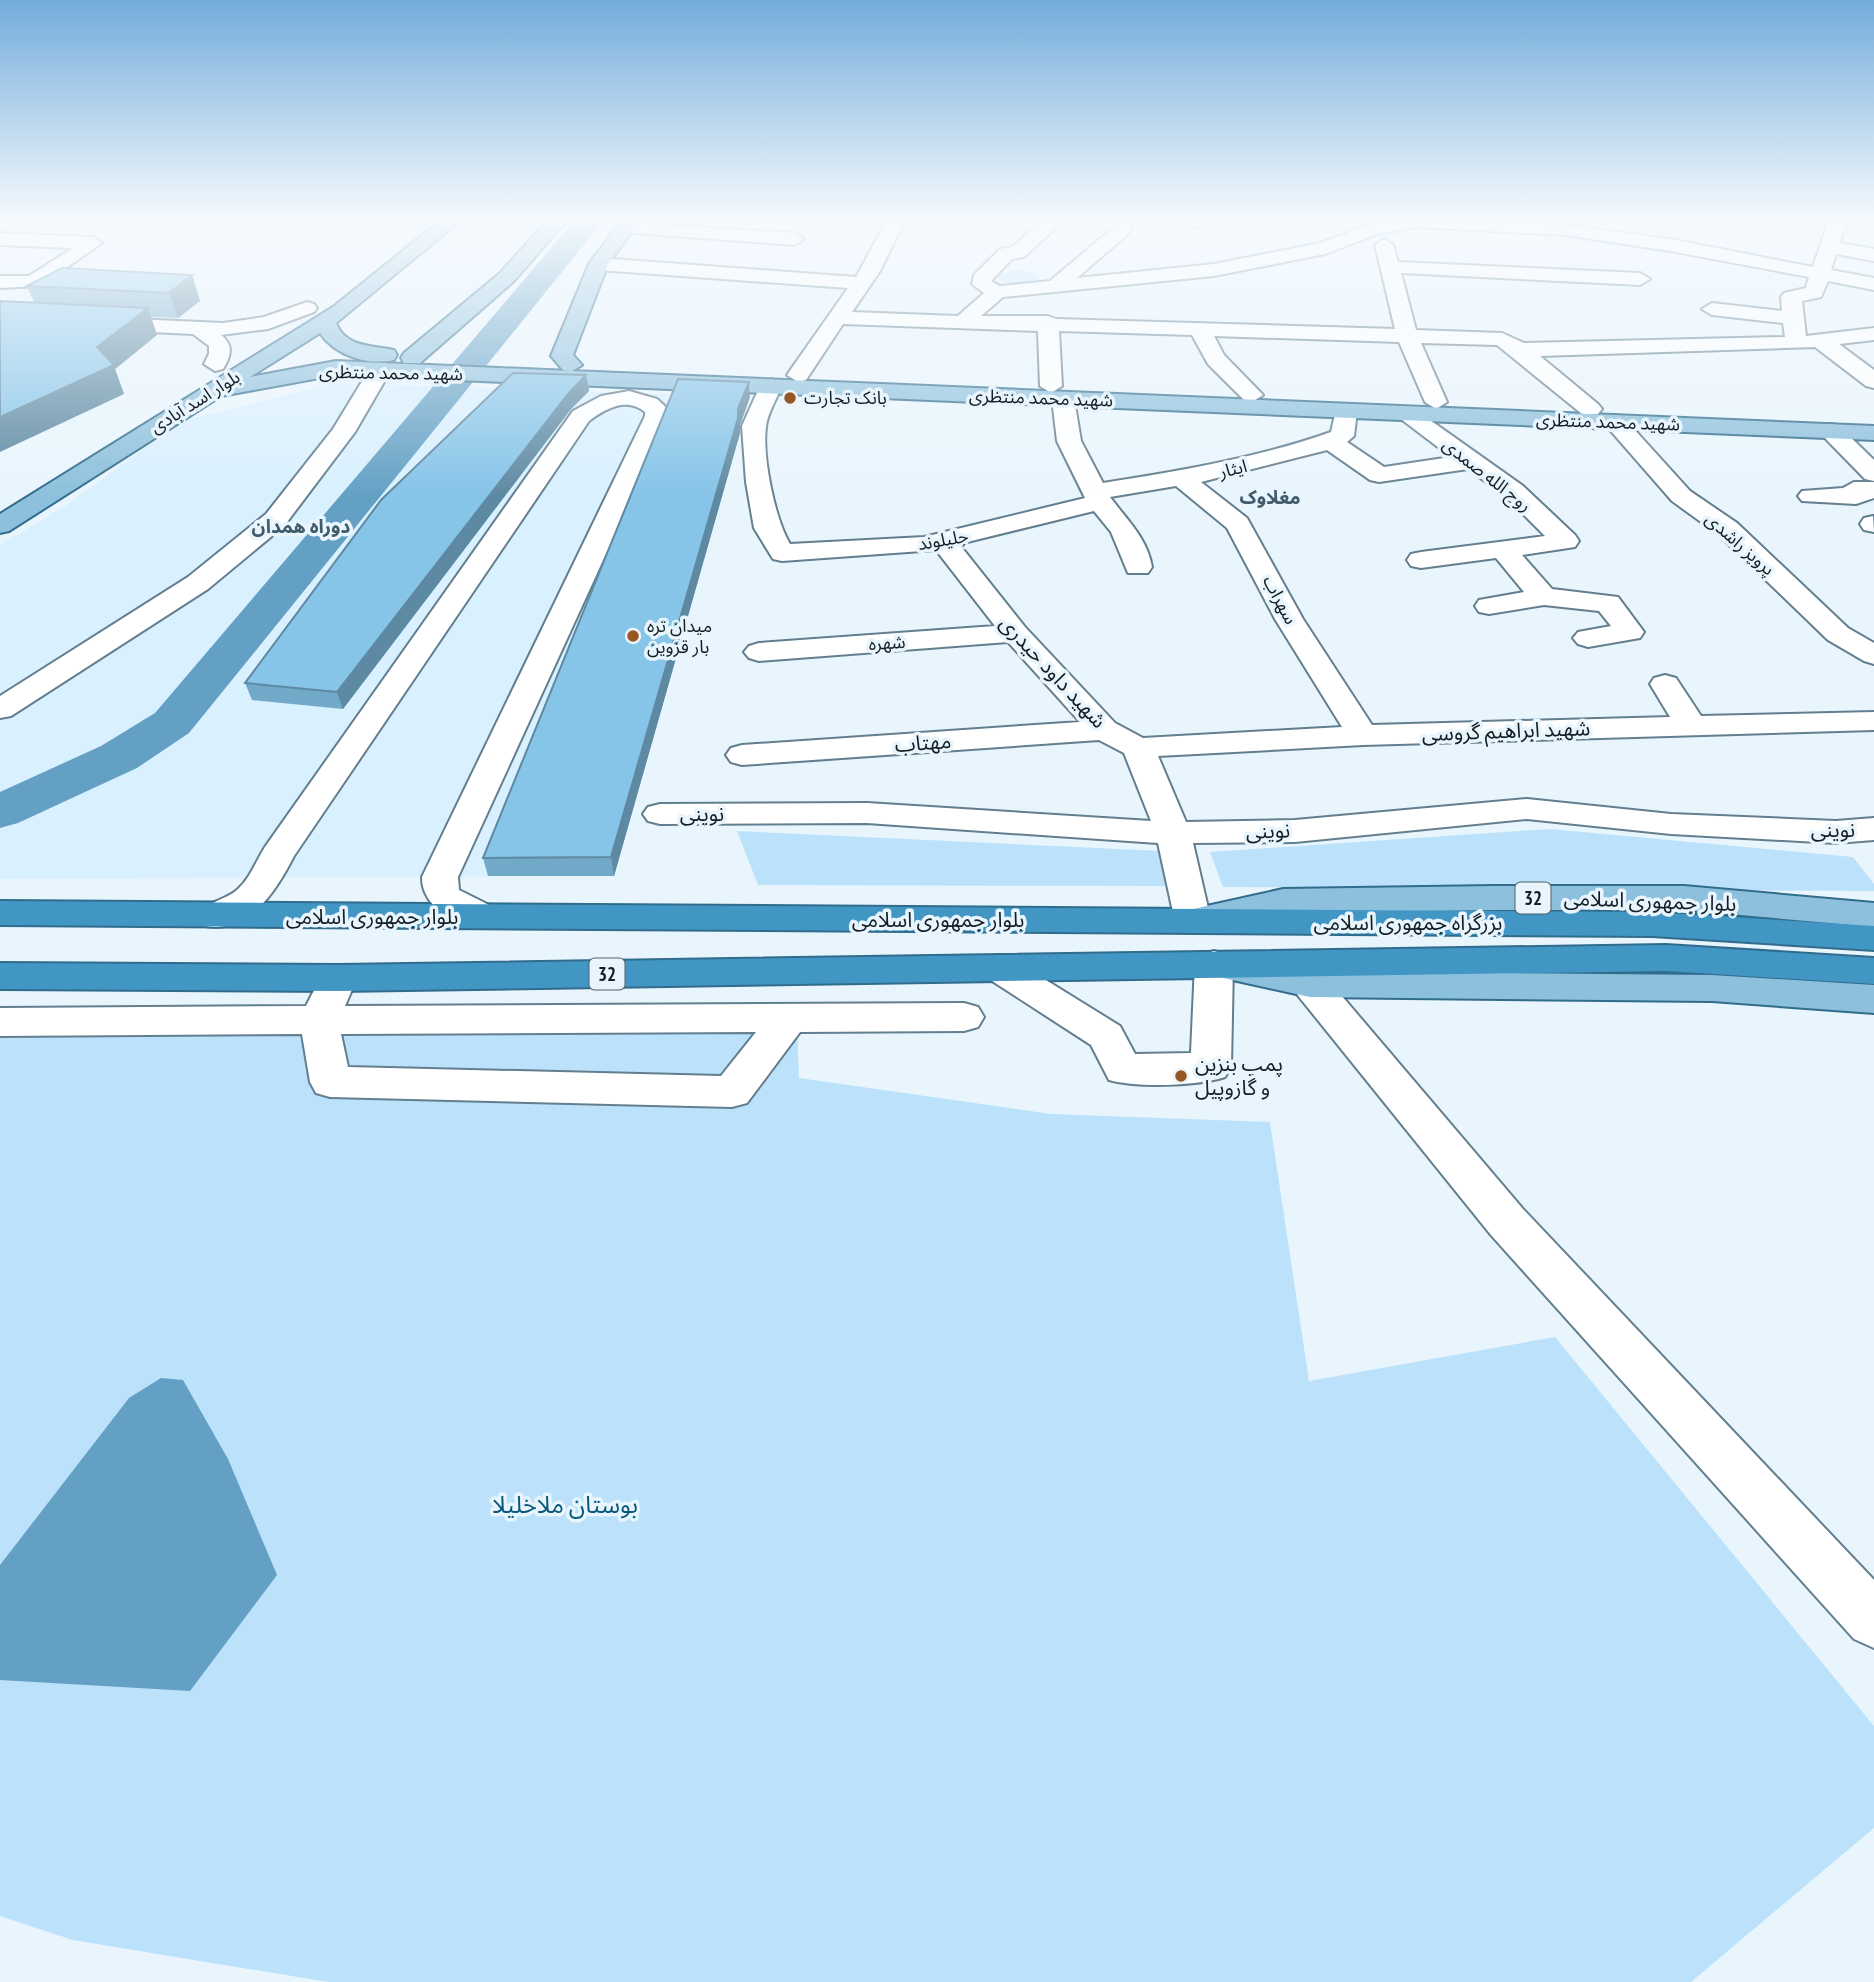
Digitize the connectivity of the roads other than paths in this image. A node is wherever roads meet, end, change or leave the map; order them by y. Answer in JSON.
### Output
{"nodes":[{"id":1,"x":465,"y":312,"type":"edge"},
{"id":2,"x":582,"y":312,"type":"edge"},
{"id":3,"x":843,"y":312,"type":"edge"},
{"id":4,"x":974,"y":312,"type":"edge"},
{"id":5,"x":1402,"y":312,"type":"edge"},
{"id":6,"x":1743,"y":312,"type":"edge"},
{"id":7,"x":1792,"y":312,"type":"edge"},
{"id":8,"x":316,"y":314,"type":"junction"},
{"id":9,"x":839,"y":318,"type":"junction"},
{"id":10,"x":1793,"y":318,"type":"junction"},
{"id":11,"x":0,"y":319,"type":"edge"},
{"id":12,"x":966,"y":320,"type":"junction"},
{"id":13,"x":1048,"y":322,"type":"junction"},
{"id":14,"x":1200,"y":328,"type":"junction"},
{"id":15,"x":201,"y":330,"type":"junction"},
{"id":16,"x":1874,"y":334,"type":"edge"},
{"id":17,"x":1407,"y":335,"type":"junction"},
{"id":18,"x":1819,"y":340,"type":"junction"},
{"id":19,"x":1796,"y":343,"type":"junction"},
{"id":20,"x":1520,"y":350,"type":"junction"},
{"id":21,"x":357,"y":352,"type":"junction"},
{"id":22,"x":415,"y":355,"type":"junction"},
{"id":23,"x":566,"y":360,"type":"junction"},
{"id":24,"x":439,"y":362,"type":"junction"},
{"id":25,"x":531,"y":366,"type":"junction"},
{"id":26,"x":336,"y":368,"type":"junction"},
{"id":27,"x":380,"y":370,"type":"junction"},
{"id":28,"x":798,"y":375,"type":"junction"},
{"id":29,"x":207,"y":377,"type":"junction"},
{"id":30,"x":1874,"y":381,"type":"edge"},
{"id":31,"x":771,"y":386,"type":"junction"},
{"id":32,"x":1057,"y":392,"type":"junction"},
{"id":33,"x":1252,"y":394,"type":"junction"},
{"id":34,"x":1436,"y":402,"type":"junction"},
{"id":35,"x":1590,"y":409,"type":"junction"},
{"id":36,"x":1345,"y":411,"type":"junction"},
{"id":37,"x":1405,"y":413,"type":"junction"},
{"id":38,"x":1874,"y":421,"type":"edge"},
{"id":39,"x":1615,"y":422,"type":"junction"},
{"id":40,"x":1831,"y":431,"type":"junction"},
{"id":41,"x":1874,"y":433,"type":"edge"},
{"id":42,"x":1330,"y":441,"type":"junction"},
{"id":43,"x":1472,"y":461,"type":"junction"},
{"id":44,"x":1874,"y":474,"type":"edge"},
{"id":45,"x":1182,"y":478,"type":"junction"},
{"id":46,"x":1874,"y":490,"type":"edge"},
{"id":47,"x":1811,"y":496,"type":"dead end"},
{"id":48,"x":1098,"y":497,"type":"junction"},
{"id":49,"x":0,"y":525,"type":"edge"},
{"id":50,"x":943,"y":541,"type":"junction"},
{"id":51,"x":1502,"y":549,"type":"junction"},
{"id":52,"x":1421,"y":559,"type":"dead end"},
{"id":53,"x":1138,"y":567,"type":"dead end"},
{"id":54,"x":1544,"y":597,"type":"junction"},
{"id":55,"x":1489,"y":606,"type":"dead end"},
{"id":56,"x":1015,"y":633,"type":"junction"},
{"id":57,"x":1588,"y":638,"type":"dead end"},
{"id":58,"x":759,"y":652,"type":"dead end"},
{"id":59,"x":1873,"y":653,"type":"edge"},
{"id":60,"x":1665,"y":684,"type":"dead end"},
{"id":61,"x":0,"y":709,"type":"edge"},
{"id":62,"x":1874,"y":721,"type":"edge"},
{"id":63,"x":1691,"y":726,"type":"junction"},
{"id":64,"x":1104,"y":730,"type":"junction"},
{"id":65,"x":1363,"y":735,"type":"junction"},
{"id":66,"x":1138,"y":748,"type":"junction"},
{"id":67,"x":742,"y":755,"type":"dead end"},
{"id":68,"x":660,"y":814,"type":"dead end"},
{"id":69,"x":1874,"y":830,"type":"edge"},
{"id":70,"x":1173,"y":833,"type":"junction"},
{"id":71,"x":0,"y":913,"type":"edge"},
{"id":72,"x":1874,"y":915,"type":"edge"},
{"id":73,"x":214,"y":916,"type":"junction"},
{"id":74,"x":482,"y":917,"type":"junction"},
{"id":75,"x":1193,"y":921,"type":"junction"},
{"id":76,"x":1874,"y":938,"type":"edge"},
{"id":77,"x":1214,"y":964,"type":"junction"},
{"id":78,"x":999,"y":968,"type":"junction"},
{"id":79,"x":1874,"y":971,"type":"edge"},
{"id":80,"x":0,"y":976,"type":"edge"},
{"id":81,"x":338,"y":978,"type":"junction"},
{"id":82,"x":1310,"y":984,"type":"junction"},
{"id":83,"x":1874,"y":999,"type":"edge"},
{"id":84,"x":964,"y":1017,"type":"dead end"},
{"id":85,"x":789,"y":1019,"type":"junction"},
{"id":86,"x":319,"y":1021,"type":"junction"},
{"id":87,"x":0,"y":1022,"type":"edge"},
{"id":88,"x":1874,"y":1620,"type":"edge"}],
"edges":[{"from":1,"to":22,"type":"main road"},
{"from":2,"to":23,"type":"main road"},
{"from":3,"to":9,"type":"street"},
{"from":4,"to":12,"type":"street"},
{"from":5,"to":17,"type":"street"},
{"from":6,"to":10,"type":"street"},
{"from":7,"to":10,"type":"street"},
{"from":8,"to":15,"type":"street"},
{"from":8,"to":21,"type":"main road","name":"شهید محمد منتظری"},
{"from":8,"to":29,"type":"main road","name":"بلوار اسد آبادی"},
{"from":9,"to":12,"type":"street"},
{"from":9,"to":28,"type":"street"},
{"from":10,"to":19,"type":"street"},
{"from":11,"to":15,"type":"street"},
{"from":12,"to":13,"type":"street"},
{"from":13,"to":14,"type":"street"},
{"from":13,"to":32,"type":"street"},
{"from":14,"to":17,"type":"street"},
{"from":14,"to":33,"type":"street"},
{"from":15,"to":29,"type":"street"},
{"from":16,"to":18,"type":"street"},
{"from":17,"to":20,"type":"street"},
{"from":17,"to":34,"type":"street"},
{"from":18,"to":19,"type":"street"},
{"from":18,"to":30,"type":"street"},
{"from":19,"to":20,"type":"street"},
{"from":20,"to":35,"type":"street"},
{"from":21,"to":22,"type":"main road","name":"شهید محمد منتظری"},
{"from":21,"to":26,"type":"main road"},
{"from":22,"to":24,"type":"main road","name":"شهید محمد منتظری"},
{"from":23,"to":25,"type":"main road","name":"شهید محمد منتظری"},
{"from":23,"to":28,"type":"main road","name":"شهید محمد منتظری"},
{"from":24,"to":25,"type":"main road","name":"شهید محمد منتظری"},
{"from":24,"to":27,"type":"main road","name":"شهید محمد منتظری"},
{"from":25,"to":31,"type":"main road","name":"شهید محمد منتظری"},
{"from":26,"to":27,"type":"main road","name":"شهید محمد منتظری"},
{"from":26,"to":29,"type":"main road","name":"شهید محمد منتظری"},
{"from":27,"to":61,"type":"street"},
{"from":28,"to":32,"type":"main road","name":"شهید محمد منتظری"},
{"from":29,"to":49,"type":"main road","name":"بلوار اسد آبادی"},
{"from":31,"to":32,"type":"main road","name":"شهید محمد منتظری"},
{"from":31,"to":50,"type":"street","name":"جلیلوند"},
{"from":32,"to":33,"type":"main road","name":"شهید محمد منتظری"},
{"from":32,"to":36,"type":"main road","name":"شهید محمد منتظری"},
{"from":32,"to":48,"type":"street"},
{"from":33,"to":34,"type":"main road","name":"شهید محمد منتظری"},
{"from":34,"to":35,"type":"main road","name":"شهید محمد منتظری"},
{"from":35,"to":38,"type":"main road","name":"شهید محمد منتظری"},
{"from":36,"to":37,"type":"main road","name":"شهید محمد منتظری"},
{"from":36,"to":42,"type":"street"},
{"from":37,"to":39,"type":"main road","name":"شهید محمد منتظری"},
{"from":37,"to":43,"type":"street","name":"روح الله صمدی"},
{"from":39,"to":40,"type":"main road","name":"شهید محمد منتظری"},
{"from":39,"to":59,"type":"street","name":"پرویز راشدی"},
{"from":40,"to":41,"type":"main road","name":"شهید محمد منتظری"},
{"from":40,"to":44,"type":"street"},
{"from":42,"to":43,"type":"street"},
{"from":42,"to":45,"type":"street","name":"ایثار"},
{"from":43,"to":51,"type":"street","name":"روح الله صمدی"},
{"from":45,"to":48,"type":"street","name":"ایثار"},
{"from":45,"to":65,"type":"street","name":"سهراب"},
{"from":46,"to":47,"type":"street"},
{"from":48,"to":50,"type":"street","name":"جلیلوند"},
{"from":48,"to":53,"type":"street"},
{"from":50,"to":56,"type":"street","name":"شهید داود حیدری"},
{"from":51,"to":52,"type":"street"},
{"from":51,"to":54,"type":"street"},
{"from":54,"to":55,"type":"street"},
{"from":54,"to":57,"type":"street"},
{"from":56,"to":58,"type":"street","name":"شهره"},
{"from":56,"to":64,"type":"street","name":"شهید داود حیدری"},
{"from":60,"to":63,"type":"street"},
{"from":62,"to":63,"type":"street","name":"شهید ابراهیم گروسی"},
{"from":63,"to":65,"type":"street","name":"شهید ابراهیم گروسی"},
{"from":64,"to":66,"type":"street","name":"شهید داود حیدری"},
{"from":64,"to":67,"type":"street","name":"مهتاب"},
{"from":65,"to":66,"type":"street","name":"شهید ابراهیم گروسی"},
{"from":66,"to":70,"type":"street"},
{"from":68,"to":70,"type":"street","name":"نوینی"},
{"from":69,"to":70,"type":"street","name":"نوینی"},
{"from":70,"to":75,"type":"street"},
{"from":71,"to":73,"type":"highway","name":"بلوار جمهوری اسلامی","number":"32"},
{"from":72,"to":75,"type":"main road","name":"بلوار جمهوری اسلامی","number":"32"},
{"from":73,"to":74,"type":"highway","name":"بلوار جمهوری اسلامی","number":"32"},
{"from":73,"to":74,"type":"street"},
{"from":74,"to":75,"type":"highway","name":"بلوار جمهوری اسلامی","number":"32"},
{"from":75,"to":76,"type":"highway","name":"بزرگراه جمهوری اسلامی","number":"32"},
{"from":77,"to":78,"type":"highway","number":"32"},
{"from":77,"to":78,"type":"street"},
{"from":77,"to":79,"type":"highway","name":"بزرگراه جمهوری اسلامی","number":"32"},
{"from":77,"to":82,"type":"main road","number":"32"},
{"from":78,"to":81,"type":"highway","number":"32"},
{"from":80,"to":81,"type":"highway","number":"32"},
{"from":81,"to":86,"type":"street"},
{"from":82,"to":83,"type":"main road","number":"32"},
{"from":82,"to":88,"type":"street"},
{"from":84,"to":85,"type":"street"},
{"from":85,"to":86,"type":"street"},
{"from":85,"to":86,"type":"street"},
{"from":86,"to":87,"type":"street"}]}
